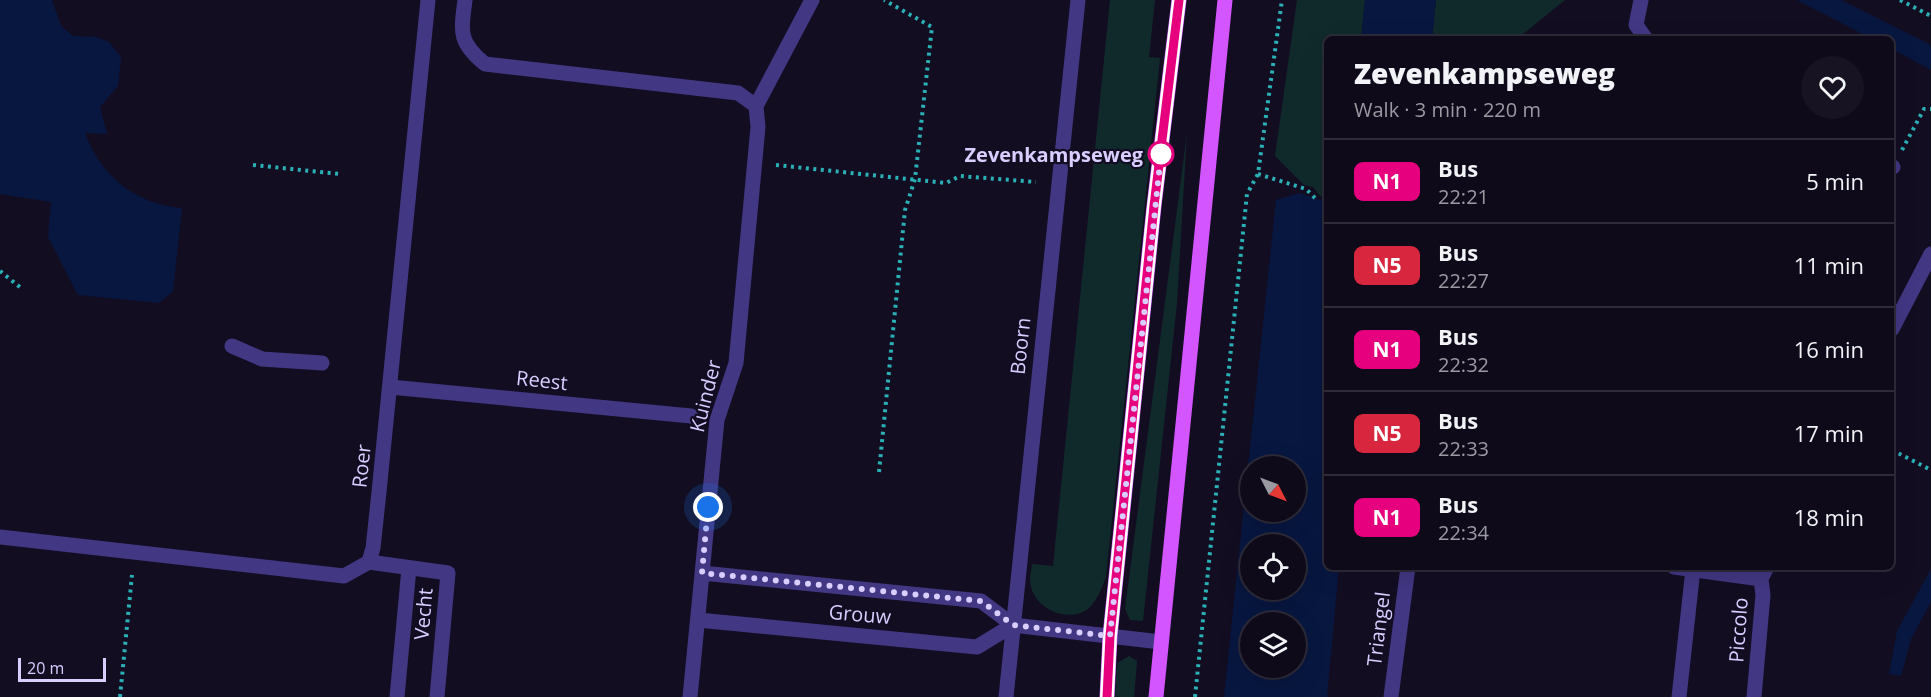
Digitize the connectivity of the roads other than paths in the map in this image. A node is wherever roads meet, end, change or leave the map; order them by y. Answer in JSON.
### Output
{"nodes":[{"id":1,"x":428,"y":0,"type":"edge"},
{"id":2,"x":465,"y":0,"type":"edge"},
{"id":3,"x":812,"y":0,"type":"edge"},
{"id":4,"x":1078,"y":0,"type":"edge"},
{"id":5,"x":1179,"y":0,"type":"edge"},
{"id":6,"x":1225,"y":0,"type":"edge"},
{"id":7,"x":1641,"y":0,"type":"edge"},
{"id":8,"x":1644,"y":36,"type":"edge"},
{"id":9,"x":756,"y":106,"type":"junction"},
{"id":10,"x":1931,"y":254,"type":"edge"},
{"id":11,"x":1894,"y":325,"type":"edge"},
{"id":12,"x":232,"y":346,"type":"dead end"},
{"id":13,"x":322,"y":363,"type":"dead end"},
{"id":14,"x":390,"y":387,"type":"junction"},
{"id":15,"x":691,"y":416,"type":"dead end"},
{"id":16,"x":0,"y":537,"type":"edge"},
{"id":17,"x":369,"y":562,"type":"junction"},
{"id":18,"x":410,"y":568,"type":"junction"},
{"id":19,"x":1408,"y":570,"type":"edge"},
{"id":20,"x":1693,"y":570,"type":"edge"},
{"id":21,"x":1711,"y":570,"type":"edge"},
{"id":22,"x":702,"y":573,"type":"junction"},
{"id":23,"x":1764,"y":573,"type":"edge"},
{"id":24,"x":698,"y":620,"type":"junction"},
{"id":25,"x":1013,"y":625,"type":"junction"},
{"id":26,"x":1110,"y":636,"type":"junction"},
{"id":27,"x":1161,"y":642,"type":"junction"},
{"id":28,"x":397,"y":697,"type":"edge"},
{"id":29,"x":437,"y":697,"type":"edge"},
{"id":30,"x":690,"y":697,"type":"edge"},
{"id":31,"x":1006,"y":697,"type":"edge"},
{"id":32,"x":1107,"y":697,"type":"edge"},
{"id":33,"x":1156,"y":697,"type":"edge"},
{"id":34,"x":1391,"y":697,"type":"edge"},
{"id":35,"x":1678,"y":697,"type":"edge"},
{"id":36,"x":1754,"y":697,"type":"edge"}],
"edges":[{"from":1,"to":14,"type":"street","name":"Roer"},
{"from":2,"to":9,"type":"street"},
{"from":3,"to":9,"type":"street"},
{"from":4,"to":25,"type":"street","name":"Boorn"},
{"from":5,"to":26,"type":"main road"},
{"from":6,"to":27,"type":"main road"},
{"from":7,"to":8,"type":"street"},
{"from":9,"to":22,"type":"street","name":"Kuinder"},
{"from":10,"to":11,"type":"street"},
{"from":12,"to":13,"type":"street"},
{"from":14,"to":15,"type":"street","name":"Reest"},
{"from":14,"to":17,"type":"street","name":"Roer"},
{"from":16,"to":17,"type":"street"},
{"from":17,"to":18,"type":"street","name":"Vecht"},
{"from":18,"to":28,"type":"street","name":"Vecht"},
{"from":18,"to":29,"type":"street","name":"Vecht"},
{"from":19,"to":34,"type":"street","name":"Triangel"},
{"from":20,"to":35,"type":"street"},
{"from":21,"to":23,"type":"street"},
{"from":22,"to":24,"type":"street","name":"Kuinder"},
{"from":22,"to":25,"type":"street","name":"Grouw"},
{"from":23,"to":36,"type":"street","name":"Piccolo"},
{"from":24,"to":25,"type":"street","name":"Grouw"},
{"from":24,"to":30,"type":"street","name":"Kuinder"},
{"from":25,"to":26,"type":"street"},
{"from":25,"to":31,"type":"street","name":"Boorn"},
{"from":26,"to":27,"type":"street"},
{"from":26,"to":32,"type":"main road"},
{"from":27,"to":33,"type":"main road"}]}
